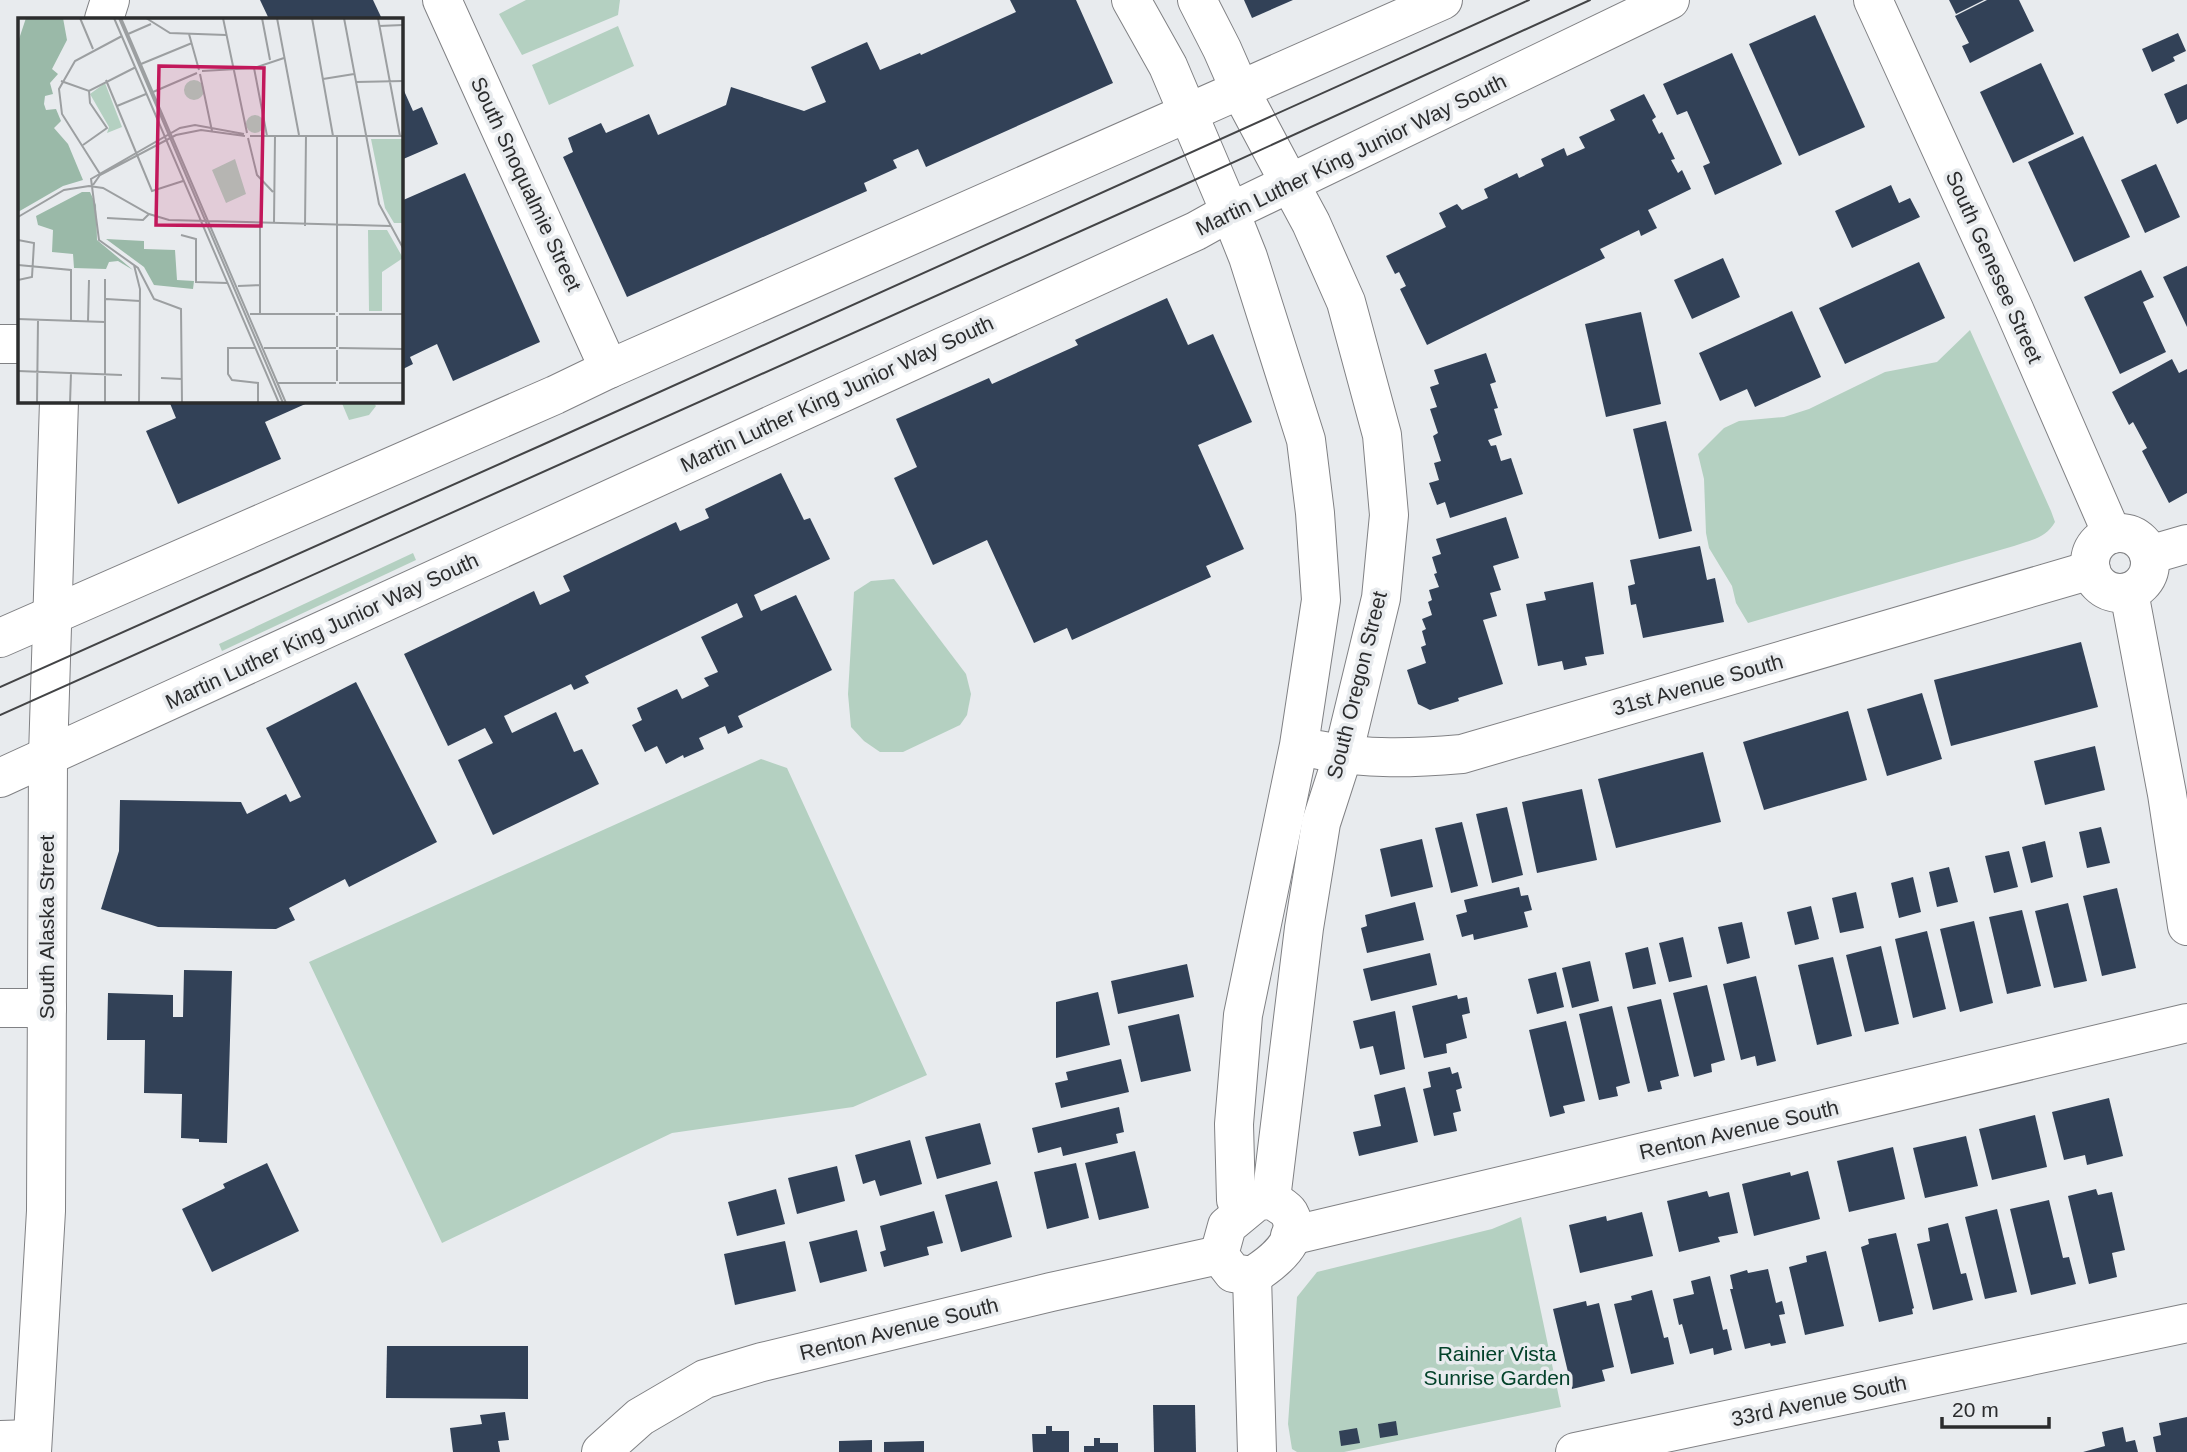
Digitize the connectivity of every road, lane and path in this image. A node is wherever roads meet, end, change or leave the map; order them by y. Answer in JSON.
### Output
{"nodes":[{"id":1,"x":110,"y":0,"type":"edge"},
{"id":2,"x":442,"y":0,"type":"edge"},
{"id":3,"x":1131,"y":0,"type":"edge"},
{"id":4,"x":1197,"y":0,"type":"edge"},
{"id":5,"x":1443,"y":0,"type":"edge"},
{"id":6,"x":1670,"y":0,"type":"edge"},
{"id":7,"x":1873,"y":0,"type":"edge"},
{"id":8,"x":104,"y":18,"type":"edge"},
{"id":9,"x":1240,"y":90,"type":"junction"},
{"id":10,"x":1188,"y":112,"type":"junction"},
{"id":11,"x":1290,"y":184,"type":"junction"},
{"id":12,"x":1230,"y":212,"type":"junction"},
{"id":13,"x":0,"y":344,"type":"edge"},
{"id":14,"x":18,"y":344,"type":"edge"},
{"id":15,"x":610,"y":369,"type":"junction"},
{"id":16,"x":59,"y":402,"type":"edge"},
{"id":17,"x":2112,"y":534,"type":"junction"},
{"id":18,"x":2187,"y":544,"type":"edge"},
{"id":19,"x":2149,"y":555,"type":"junction"},
{"id":20,"x":2091,"y":570,"type":"junction"},
{"id":21,"x":2129,"y":592,"type":"junction"},
{"id":22,"x":53,"y":614,"type":"junction"},
{"id":23,"x":0,"y":638,"type":"edge"},
{"id":24,"x":1299,"y":745,"type":"junction"},
{"id":25,"x":1343,"y":755,"type":"junction"},
{"id":26,"x":48,"y":756,"type":"junction"},
{"id":27,"x":0,"y":778,"type":"edge"},
{"id":28,"x":2187,"y":926,"type":"edge"},
{"id":29,"x":0,"y":1007,"type":"edge"},
{"id":30,"x":47,"y":1008,"type":"junction"},
{"id":31,"x":2187,"y":1023,"type":"edge"},
{"id":32,"x":1256,"y":1206,"type":"junction"},
{"id":33,"x":1290,"y":1236,"type":"junction"},
{"id":34,"x":1219,"y":1255,"type":"junction"},
{"id":35,"x":1252,"y":1276,"type":"junction"},
{"id":36,"x":2187,"y":1323,"type":"edge"},
{"id":37,"x":21,"y":1444,"type":"edge"},
{"id":38,"x":601,"y":1452,"type":"edge"},
{"id":39,"x":1256,"y":1452,"type":"edge"},
{"id":40,"x":1575,"y":1452,"type":"edge"}],
"edges":[{"from":1,"to":8,"type":"street"},
{"from":2,"to":15,"type":"street","name":"South Snoqualmie Street"},
{"from":3,"to":10,"type":"street","name":"South Oregon Street"},
{"from":4,"to":9,"type":"street","name":"South Oregon Street"},
{"from":5,"to":9,"type":"street"},
{"from":6,"to":11,"type":"street","name":"Martin Luther King Junior Way South"},
{"from":7,"to":17,"type":"street","name":"South Genesee Street"},
{"from":9,"to":10,"type":"street"},
{"from":9,"to":11,"type":"street","name":"South Oregon Street"},
{"from":10,"to":12,"type":"street","name":"South Oregon Street"},
{"from":10,"to":15,"type":"street"},
{"from":11,"to":12,"type":"street","name":"Martin Luther King Junior Way South"},
{"from":11,"to":25,"type":"street","name":"South Oregon Street"},
{"from":12,"to":24,"type":"street","name":"South Oregon Street"},
{"from":12,"to":26,"type":"street","name":"Martin Luther King Junior Way South"},
{"from":13,"to":14,"type":"street"},
{"from":15,"to":22,"type":"street"},
{"from":16,"to":22,"type":"street","name":"South Alaska Street"},
{"from":17,"to":19,"type":"street"},
{"from":17,"to":20,"type":"street"},
{"from":18,"to":19,"type":"street"},
{"from":19,"to":21,"type":"street"},
{"from":20,"to":21,"type":"street"},
{"from":20,"to":25,"type":"street","name":"31st Avenue South"},
{"from":21,"to":28,"type":"street"},
{"from":22,"to":23,"type":"street"},
{"from":22,"to":26,"type":"street","name":"South Alaska Street"},
{"from":24,"to":25,"type":"street","name":"31st Avenue South"},
{"from":24,"to":32,"type":"street","name":"South Oregon Street"},
{"from":25,"to":32,"type":"street","name":"South Oregon Street"},
{"from":26,"to":27,"type":"street","name":"Martin Luther King Junior Way South"},
{"from":26,"to":30,"type":"street","name":"South Alaska Street"},
{"from":29,"to":30,"type":"street"},
{"from":30,"to":37,"type":"street","name":"South Alaska Street"},
{"from":31,"to":33,"type":"street","name":"Renton Avenue South"},
{"from":32,"to":33,"type":"street"},
{"from":32,"to":34,"type":"street"},
{"from":33,"to":35,"type":"street"},
{"from":34,"to":35,"type":"street"},
{"from":34,"to":38,"type":"street","name":"Renton Avenue South"},
{"from":35,"to":39,"type":"street"},
{"from":36,"to":40,"type":"street","name":"33rd Avenue South"}]}
